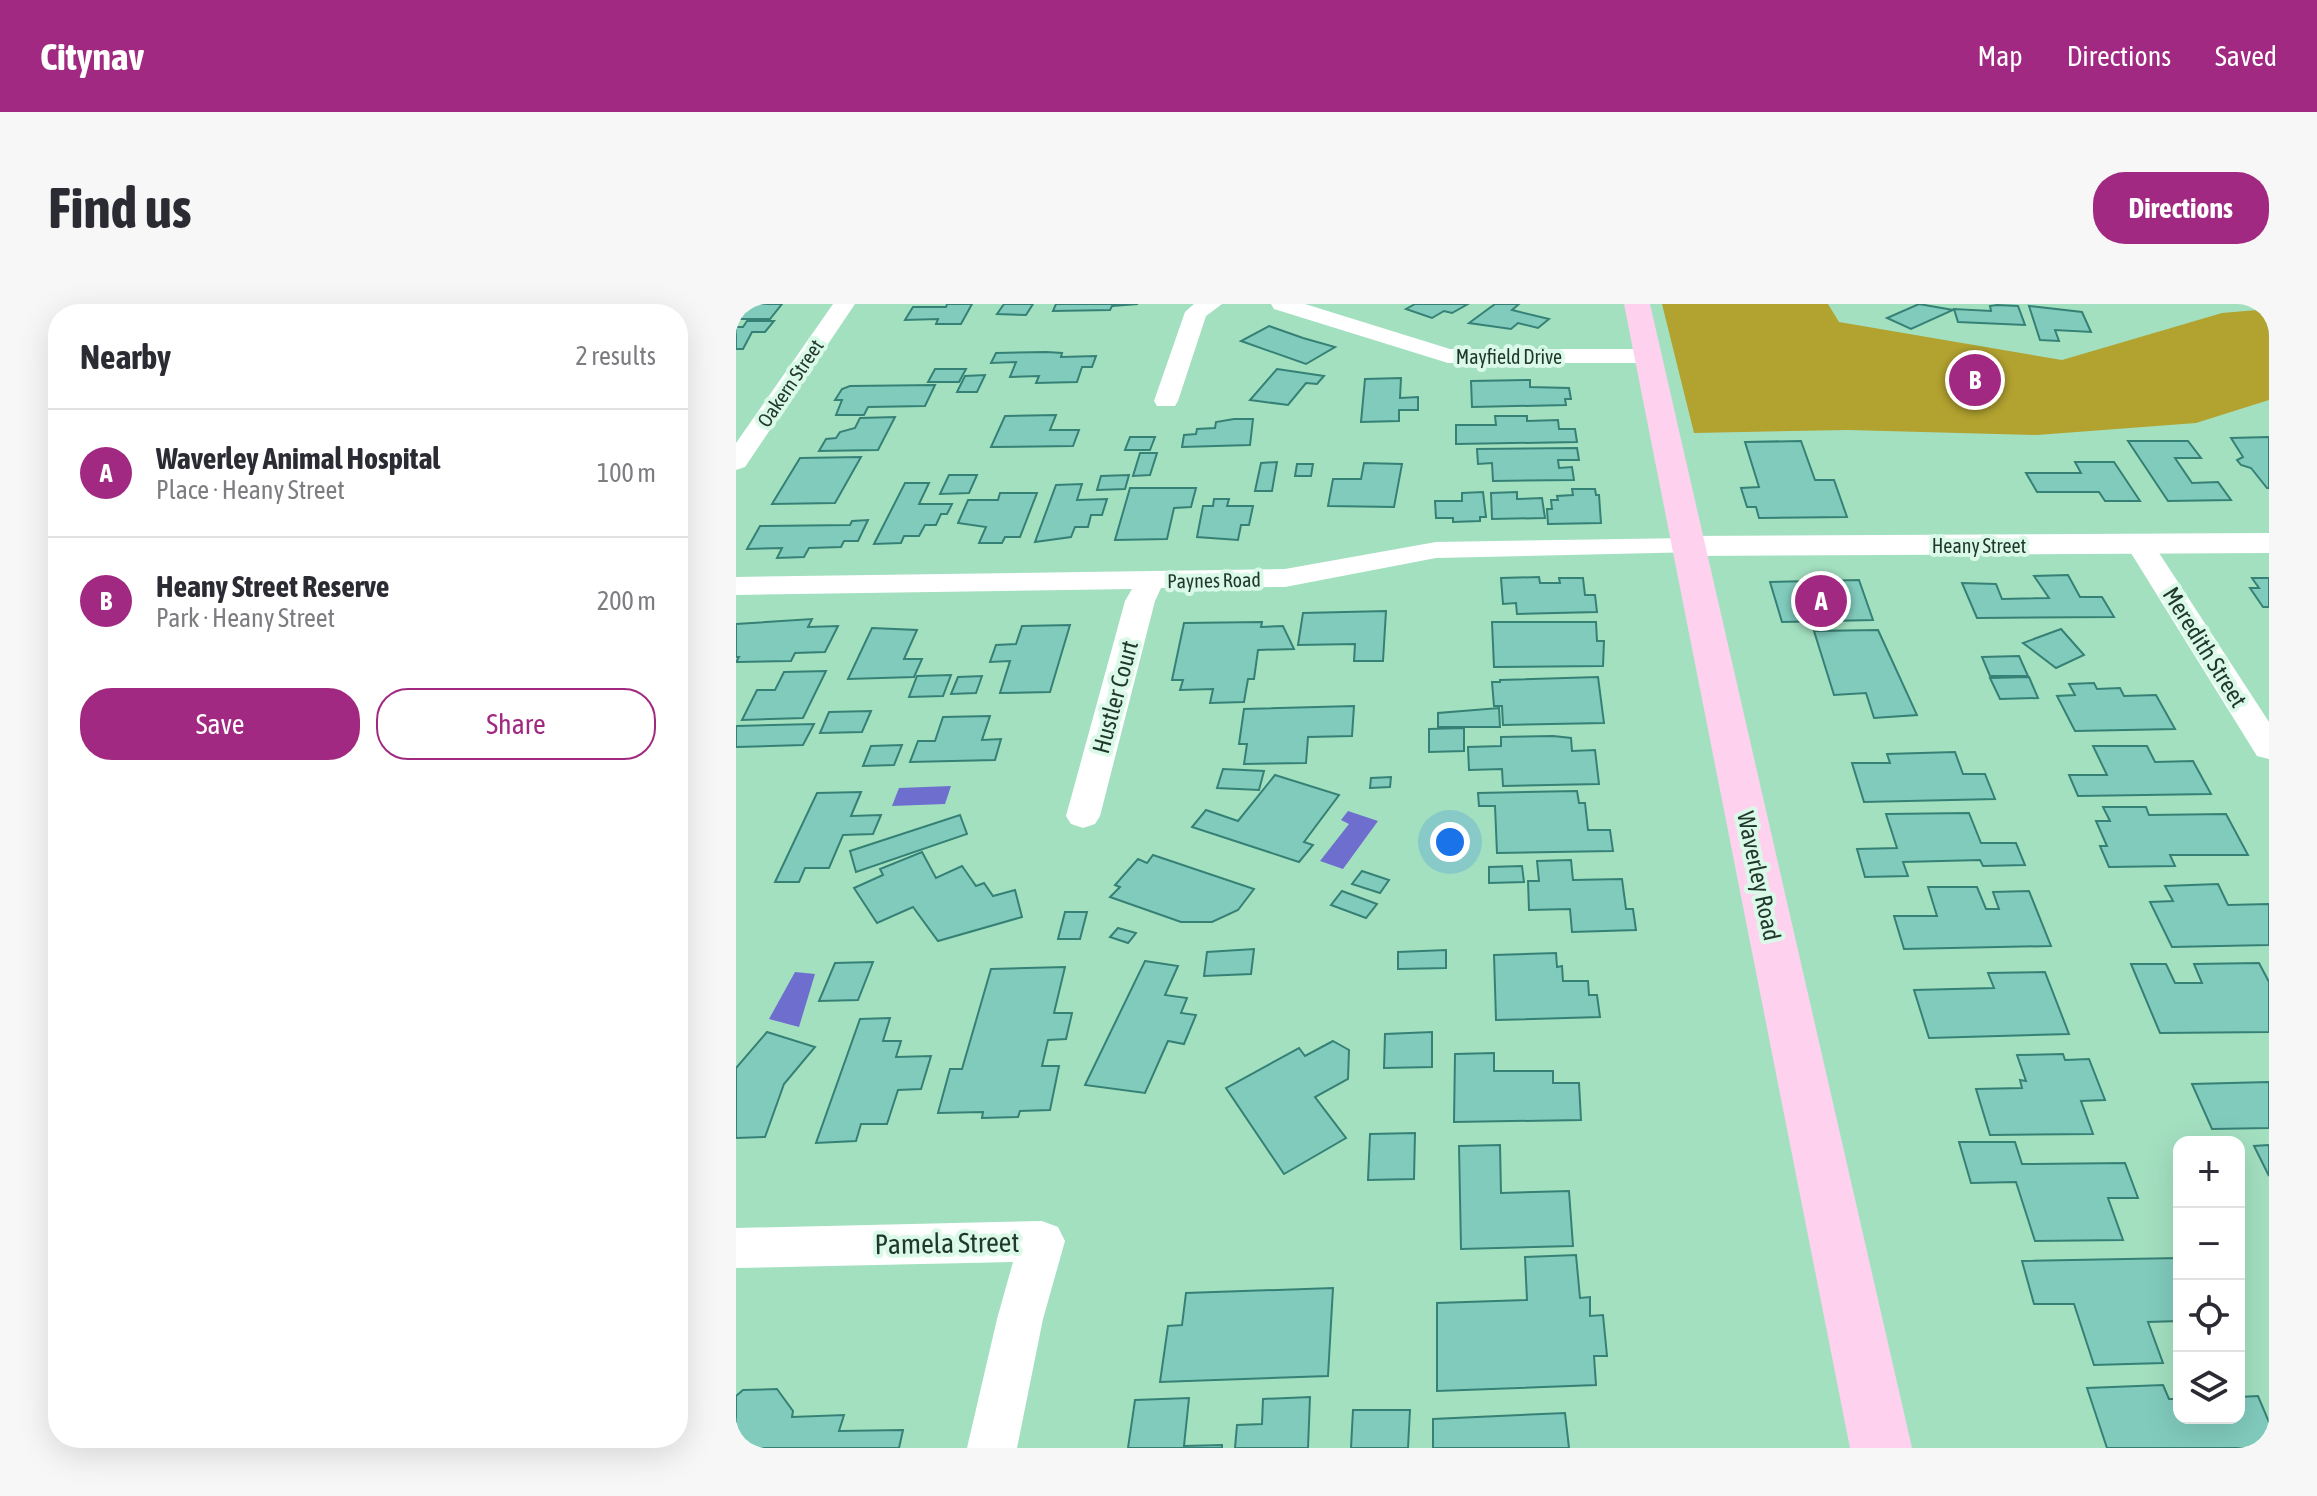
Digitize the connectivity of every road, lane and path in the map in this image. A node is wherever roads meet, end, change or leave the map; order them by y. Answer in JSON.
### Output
{"nodes":[{"id":1,"x":844,"y":304,"type":"edge"},
{"id":2,"x":1211,"y":304,"type":"edge"},
{"id":3,"x":1282,"y":304,"type":"edge"},
{"id":4,"x":1637,"y":304,"type":"edge"},
{"id":5,"x":1648,"y":356,"type":"junction"},
{"id":6,"x":1166,"y":401,"type":"dead end"},
{"id":7,"x":736,"y":462,"type":"edge"},
{"id":8,"x":2269,"y":543,"type":"edge"},
{"id":9,"x":2140,"y":545,"type":"junction"},
{"id":10,"x":1689,"y":546,"type":"junction"},
{"id":11,"x":1151,"y":581,"type":"junction"},
{"id":12,"x":736,"y":586,"type":"edge"},
{"id":13,"x":2269,"y":748,"type":"edge"},
{"id":14,"x":1083,"y":816,"type":"dead end"},
{"id":15,"x":736,"y":1248,"type":"edge"},
{"id":16,"x":992,"y":1448,"type":"edge"},
{"id":17,"x":1881,"y":1448,"type":"edge"}],
"edges":[{"from":1,"to":7,"type":"street","name":"Oakern Street"},
{"from":2,"to":6,"type":"street"},
{"from":3,"to":5,"type":"street","name":"Mayfield Drive"},
{"from":4,"to":5,"type":"main road","name":"Waverley Road"},
{"from":5,"to":10,"type":"main road","name":"Waverley Road"},
{"from":8,"to":9,"type":"street","name":"Heany Street"},
{"from":9,"to":10,"type":"street","name":"Heany Street"},
{"from":9,"to":13,"type":"street","name":"Meredith Street"},
{"from":10,"to":11,"type":"street","name":"Paynes Road"},
{"from":10,"to":17,"type":"main road","name":"Waverley Road"},
{"from":11,"to":12,"type":"street","name":"Paynes Road"},
{"from":11,"to":14,"type":"street","name":"Hustler Court"},
{"from":15,"to":16,"type":"street","name":"Pamela Street"}]}
